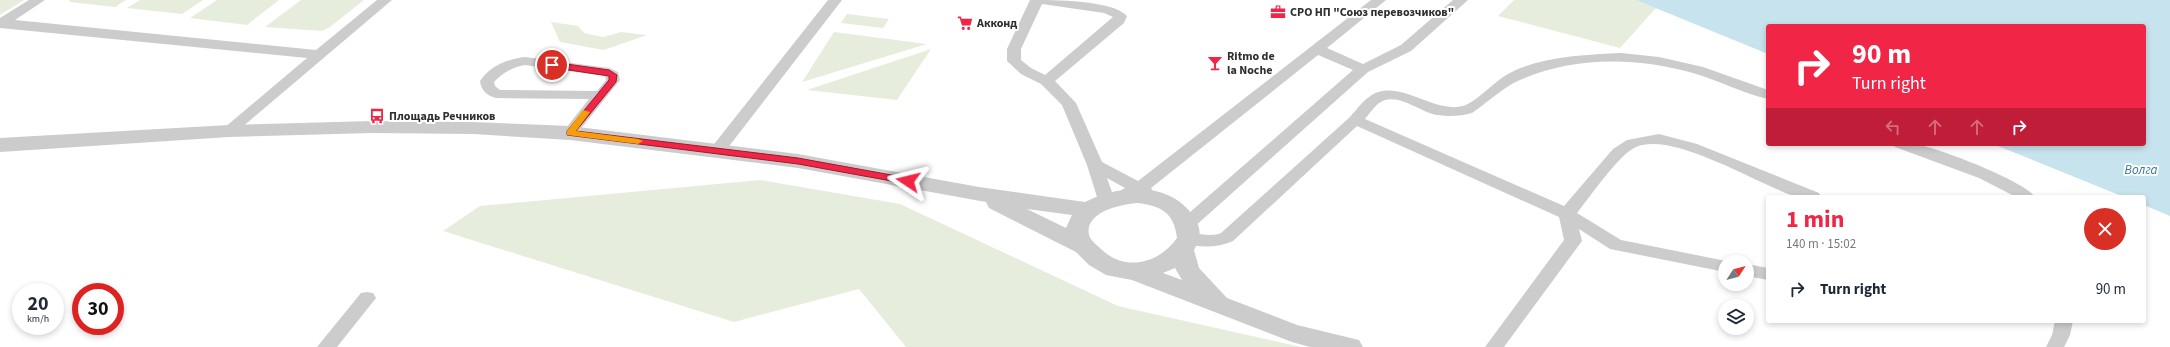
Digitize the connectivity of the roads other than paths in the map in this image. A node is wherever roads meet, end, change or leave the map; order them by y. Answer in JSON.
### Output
{"nodes":[{"id":1,"x":38,"y":0,"type":"edge"},
{"id":2,"x":385,"y":0,"type":"edge"},
{"id":3,"x":835,"y":0,"type":"edge"},
{"id":4,"x":1037,"y":0,"type":"edge"},
{"id":5,"x":1043,"y":0,"type":"edge"},
{"id":6,"x":1379,"y":0,"type":"edge"},
{"id":7,"x":1461,"y":0,"type":"edge"},
{"id":8,"x":1,"y":24,"type":"edge"},
{"id":9,"x":1316,"y":49,"type":"junction"},
{"id":10,"x":319,"y":55,"type":"junction"},
{"id":11,"x":1363,"y":69,"type":"junction"},
{"id":12,"x":1046,"y":81,"type":"junction"},
{"id":13,"x":1766,"y":94,"type":"edge"},
{"id":14,"x":600,"y":95,"type":"junction"},
{"id":15,"x":1355,"y":120,"type":"junction"},
{"id":16,"x":229,"y":131,"type":"junction"},
{"id":17,"x":570,"y":133,"type":"junction"},
{"id":18,"x":0,"y":145,"type":"edge"},
{"id":19,"x":1905,"y":146,"type":"edge"},
{"id":20,"x":717,"y":151,"type":"junction"},
{"id":21,"x":1096,"y":165,"type":"junction"},
{"id":22,"x":978,"y":194,"type":"junction"},
{"id":23,"x":1808,"y":195,"type":"edge"},
{"id":24,"x":2025,"y":195,"type":"edge"},
{"id":25,"x":1113,"y":199,"type":"junction"},
{"id":26,"x":1567,"y":214,"type":"junction"},
{"id":27,"x":1186,"y":238,"type":"junction"},
{"id":28,"x":1084,"y":246,"type":"junction"},
{"id":29,"x":1718,"y":265,"type":"edge"},
{"id":30,"x":1754,"y":271,"type":"edge"},
{"id":31,"x":1136,"y":272,"type":"junction"},
{"id":32,"x":1766,"y":274,"type":"edge"},
{"id":33,"x":367,"y":298,"type":"dead end"},
{"id":34,"x":1227,"y":309,"type":"junction"},
{"id":35,"x":2064,"y":323,"type":"edge"},
{"id":36,"x":326,"y":347,"type":"edge"},
{"id":37,"x":1350,"y":347,"type":"edge"},
{"id":38,"x":1494,"y":347,"type":"edge"},
{"id":39,"x":2055,"y":347,"type":"edge"}],
"edges":[{"from":1,"to":8,"type":"lane"},
{"from":2,"to":10,"type":"lane"},
{"from":3,"to":20,"type":"lane"},
{"from":4,"to":12,"type":"lane"},
{"from":5,"to":12,"type":"lane"},
{"from":6,"to":9,"type":"lane"},
{"from":7,"to":11,"type":"lane"},
{"from":8,"to":10,"type":"lane"},
{"from":9,"to":11,"type":"lane"},
{"from":9,"to":25,"type":"lane"},
{"from":10,"to":16,"type":"lane"},
{"from":11,"to":27,"type":"lane"},
{"from":12,"to":21,"type":"lane"},
{"from":13,"to":15,"type":"lane"},
{"from":14,"to":14,"type":"lane"},
{"from":14,"to":17,"type":"lane"},
{"from":15,"to":26,"type":"lane"},
{"from":15,"to":27,"type":"lane"},
{"from":16,"to":17,"type":"street"},
{"from":16,"to":18,"type":"street"},
{"from":17,"to":20,"type":"street"},
{"from":19,"to":24,"type":"lane"},
{"from":20,"to":22,"type":"street"},
{"from":21,"to":25,"type":"lane"},
{"from":21,"to":25,"type":"lane"},
{"from":22,"to":25,"type":"street"},
{"from":22,"to":28,"type":"street"},
{"from":23,"to":26,"type":"lane"},
{"from":25,"to":27,"type":"street"},
{"from":25,"to":28,"type":"street"},
{"from":26,"to":29,"type":"lane"},
{"from":26,"to":38,"type":"lane"},
{"from":27,"to":31,"type":"street"},
{"from":27,"to":34,"type":"street"},
{"from":28,"to":31,"type":"street"},
{"from":30,"to":32,"type":"lane"},
{"from":31,"to":34,"type":"street"},
{"from":33,"to":36,"type":"lane"},
{"from":34,"to":37,"type":"street"},
{"from":35,"to":39,"type":"lane"}]}
